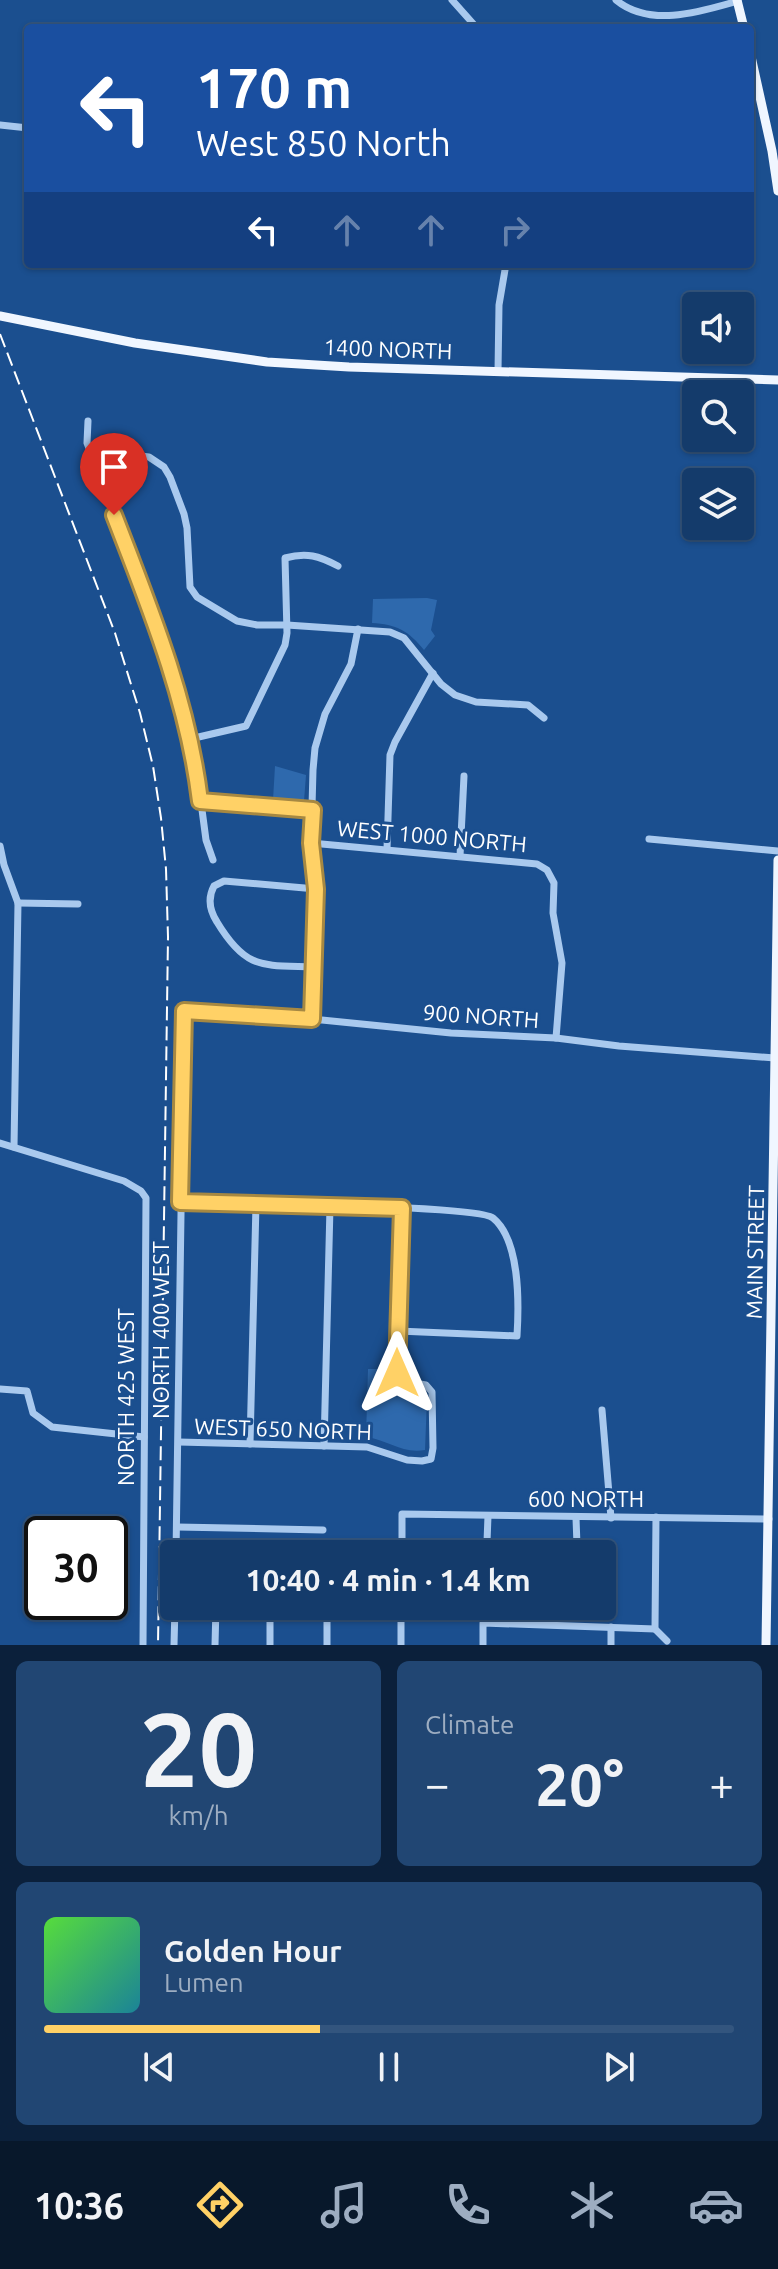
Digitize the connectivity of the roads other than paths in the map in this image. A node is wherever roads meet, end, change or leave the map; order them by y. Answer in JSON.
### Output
{"nodes":[{"id":1,"x":452,"y":0,"type":"edge"},
{"id":2,"x":616,"y":0,"type":"edge"},
{"id":3,"x":738,"y":1,"type":"edge"},
{"id":4,"x":473,"y":24,"type":"edge"},
{"id":5,"x":743,"y":24,"type":"edge"},
{"id":6,"x":754,"y":70,"type":"edge"},
{"id":7,"x":0,"y":125,"type":"edge"},
{"id":8,"x":24,"y":128,"type":"edge"},
{"id":9,"x":778,"y":191,"type":"edge"},
{"id":10,"x":505,"y":268,"type":"edge"},
{"id":11,"x":0,"y":316,"type":"edge"},
{"id":12,"x":498,"y":371,"type":"junction"},
{"id":13,"x":778,"y":380,"type":"edge"},
{"id":14,"x":88,"y":421,"type":"dead end"},
{"id":15,"x":95,"y":464,"type":"junction"},
{"id":16,"x":338,"y":566,"type":"dead end"},
{"id":17,"x":287,"y":625,"type":"junction"},
{"id":18,"x":358,"y":629,"type":"junction"},
{"id":19,"x":433,"y":673,"type":"junction"},
{"id":20,"x":544,"y":718,"type":"dead end"},
{"id":21,"x":190,"y":739,"type":"junction"},
{"id":22,"x":464,"y":776,"type":"dead end"},
{"id":23,"x":200,"y":801,"type":"junction"},
{"id":24,"x":313,"y":810,"type":"junction"},
{"id":25,"x":649,"y":839,"type":"dead end"},
{"id":26,"x":311,"y":843,"type":"junction"},
{"id":27,"x":0,"y":846,"type":"edge"},
{"id":28,"x":387,"y":849,"type":"junction"},
{"id":29,"x":778,"y":851,"type":"edge"},
{"id":30,"x":460,"y":856,"type":"junction"},
{"id":31,"x":213,"y":860,"type":"dead end"},
{"id":32,"x":778,"y":860,"type":"edge"},
{"id":33,"x":316,"y":889,"type":"junction"},
{"id":34,"x":18,"y":903,"type":"junction"},
{"id":35,"x":78,"y":904,"type":"dead end"},
{"id":36,"x":313,"y":967,"type":"junction"},
{"id":37,"x":184,"y":1011,"type":"joint"},
{"id":38,"x":312,"y":1019,"type":"junction"},
{"id":39,"x":556,"y":1038,"type":"junction"},
{"id":40,"x":775,"y":1058,"type":"junction"},
{"id":41,"x":776,"y":1131,"type":"edge"},
{"id":42,"x":0,"y":1143,"type":"edge"},
{"id":43,"x":14,"y":1147,"type":"junction"},
{"id":44,"x":180,"y":1202,"type":"junction"},
{"id":45,"x":256,"y":1204,"type":"junction"},
{"id":46,"x":330,"y":1207,"type":"junction"},
{"id":47,"x":402,"y":1208,"type":"junction"},
{"id":48,"x":398,"y":1331,"type":"junction"},
{"id":49,"x":774,"y":1387,"type":"edge"},
{"id":50,"x":0,"y":1389,"type":"edge"},
{"id":51,"x":602,"y":1410,"type":"dead end"},
{"id":52,"x":144,"y":1437,"type":"junction"},
{"id":53,"x":179,"y":1442,"type":"junction"},
{"id":54,"x":250,"y":1444,"type":"junction"},
{"id":55,"x":324,"y":1446,"type":"junction"},
{"id":56,"x":488,"y":1516,"type":"junction"},
{"id":57,"x":656,"y":1517,"type":"junction"},
{"id":58,"x":576,"y":1518,"type":"junction"},
{"id":59,"x":611,"y":1518,"type":"junction"},
{"id":60,"x":769,"y":1519,"type":"junction"},
{"id":61,"x":177,"y":1527,"type":"junction"},
{"id":62,"x":323,"y":1530,"type":"dead end"},
{"id":63,"x":177,"y":1540,"type":"edge"},
{"id":64,"x":402,"y":1540,"type":"edge"},
{"id":65,"x":487,"y":1540,"type":"edge"},
{"id":66,"x":577,"y":1540,"type":"edge"},
{"id":67,"x":175,"y":1620,"type":"edge"},
{"id":68,"x":216,"y":1620,"type":"edge"},
{"id":69,"x":270,"y":1620,"type":"edge"},
{"id":70,"x":327,"y":1620,"type":"edge"},
{"id":71,"x":401,"y":1620,"type":"edge"},
{"id":72,"x":611,"y":1627,"type":"junction"},
{"id":73,"x":655,"y":1629,"type":"junction"},
{"id":74,"x":667,"y":1641,"type":"dead end"},
{"id":75,"x":143,"y":1645,"type":"edge"},
{"id":76,"x":174,"y":1645,"type":"edge"},
{"id":77,"x":215,"y":1645,"type":"edge"},
{"id":78,"x":270,"y":1645,"type":"edge"},
{"id":79,"x":327,"y":1645,"type":"edge"},
{"id":80,"x":401,"y":1645,"type":"edge"},
{"id":81,"x":483,"y":1645,"type":"edge"},
{"id":82,"x":611,"y":1645,"type":"edge"},
{"id":83,"x":766,"y":1645,"type":"edge"}],
"edges":[{"from":1,"to":4,"type":"street"},
{"from":2,"to":3,"type":"street"},
{"from":3,"to":5,"type":"main road"},
{"from":6,"to":9,"type":"main road"},
{"from":7,"to":8,"type":"street"},
{"from":10,"to":12,"type":"street"},
{"from":11,"to":12,"type":"main road","name":"1400 NORTH"},
{"from":12,"to":13,"type":"main road","name":"1400 NORTH"},
{"from":14,"to":15,"type":"street"},
{"from":15,"to":17,"type":"street"},
{"from":15,"to":21,"type":"street"},
{"from":16,"to":17,"type":"street"},
{"from":17,"to":18,"type":"street"},
{"from":17,"to":21,"type":"street"},
{"from":18,"to":19,"type":"street"},
{"from":18,"to":24,"type":"street"},
{"from":19,"to":20,"type":"street"},
{"from":19,"to":28,"type":"street"},
{"from":21,"to":23,"type":"street"},
{"from":22,"to":30,"type":"street"},
{"from":23,"to":24,"type":"street"},
{"from":23,"to":31,"type":"street"},
{"from":24,"to":26,"type":"street"},
{"from":25,"to":29,"type":"street"},
{"from":26,"to":28,"type":"street","name":"WEST 1000 NORTH"},
{"from":26,"to":33,"type":"street"},
{"from":27,"to":34,"type":"street"},
{"from":28,"to":30,"type":"street","name":"WEST 1000 NORTH"},
{"from":30,"to":39,"type":"street","name":"WEST 1000 NORTH"},
{"from":32,"to":40,"type":"main road","name":"MAIN STREET"},
{"from":33,"to":36,"type":"street"},
{"from":33,"to":36,"type":"street"},
{"from":34,"to":35,"type":"street"},
{"from":34,"to":43,"type":"street"},
{"from":36,"to":38,"type":"street"},
{"from":37,"to":38,"type":"street","name":"900 NORTH"},
{"from":37,"to":44,"type":"street","name":"NORTH 400 WEST"},
{"from":38,"to":39,"type":"street","name":"900 NORTH"},
{"from":39,"to":40,"type":"street","name":"900 NORTH"},
{"from":40,"to":41,"type":"main road","name":"MAIN STREET"},
{"from":41,"to":49,"type":"main road","name":"MAIN STREET"},
{"from":42,"to":43,"type":"street"},
{"from":43,"to":52,"type":"street","name":"NORTH 425 WEST"},
{"from":44,"to":45,"type":"street"},
{"from":44,"to":53,"type":"street","name":"NORTH 400 WEST"},
{"from":45,"to":46,"type":"street"},
{"from":45,"to":54,"type":"street"},
{"from":46,"to":47,"type":"street"},
{"from":46,"to":55,"type":"street"},
{"from":47,"to":48,"type":"street"},
{"from":47,"to":48,"type":"street"},
{"from":48,"to":55,"type":"street","name":"WEST 650 NORTH"},
{"from":49,"to":60,"type":"main road","name":"MAIN STREET"},
{"from":50,"to":52,"type":"street"},
{"from":51,"to":59,"type":"street"},
{"from":52,"to":75,"type":"street","name":"NORTH 425 WEST"},
{"from":53,"to":54,"type":"street","name":"WEST 650 NORTH"},
{"from":53,"to":61,"type":"street","name":"NORTH 400 WEST"},
{"from":54,"to":55,"type":"street","name":"WEST 650 NORTH"},
{"from":56,"to":58,"type":"street","name":"600 NORTH"},
{"from":56,"to":64,"type":"street","name":"600 NORTH"},
{"from":56,"to":65,"type":"street"},
{"from":57,"to":59,"type":"street","name":"600 NORTH"},
{"from":57,"to":60,"type":"street","name":"600 NORTH"},
{"from":57,"to":73,"type":"street"},
{"from":58,"to":59,"type":"street","name":"600 NORTH"},
{"from":58,"to":66,"type":"street"},
{"from":60,"to":83,"type":"main road","name":"MAIN STREET"},
{"from":61,"to":62,"type":"street"},
{"from":61,"to":63,"type":"street","name":"NORTH 400 WEST"},
{"from":67,"to":76,"type":"street"},
{"from":68,"to":77,"type":"street"},
{"from":69,"to":78,"type":"street"},
{"from":70,"to":79,"type":"street"},
{"from":71,"to":80,"type":"street"},
{"from":72,"to":73,"type":"street"},
{"from":72,"to":81,"type":"street"},
{"from":72,"to":82,"type":"street"},
{"from":73,"to":74,"type":"street"}]}
